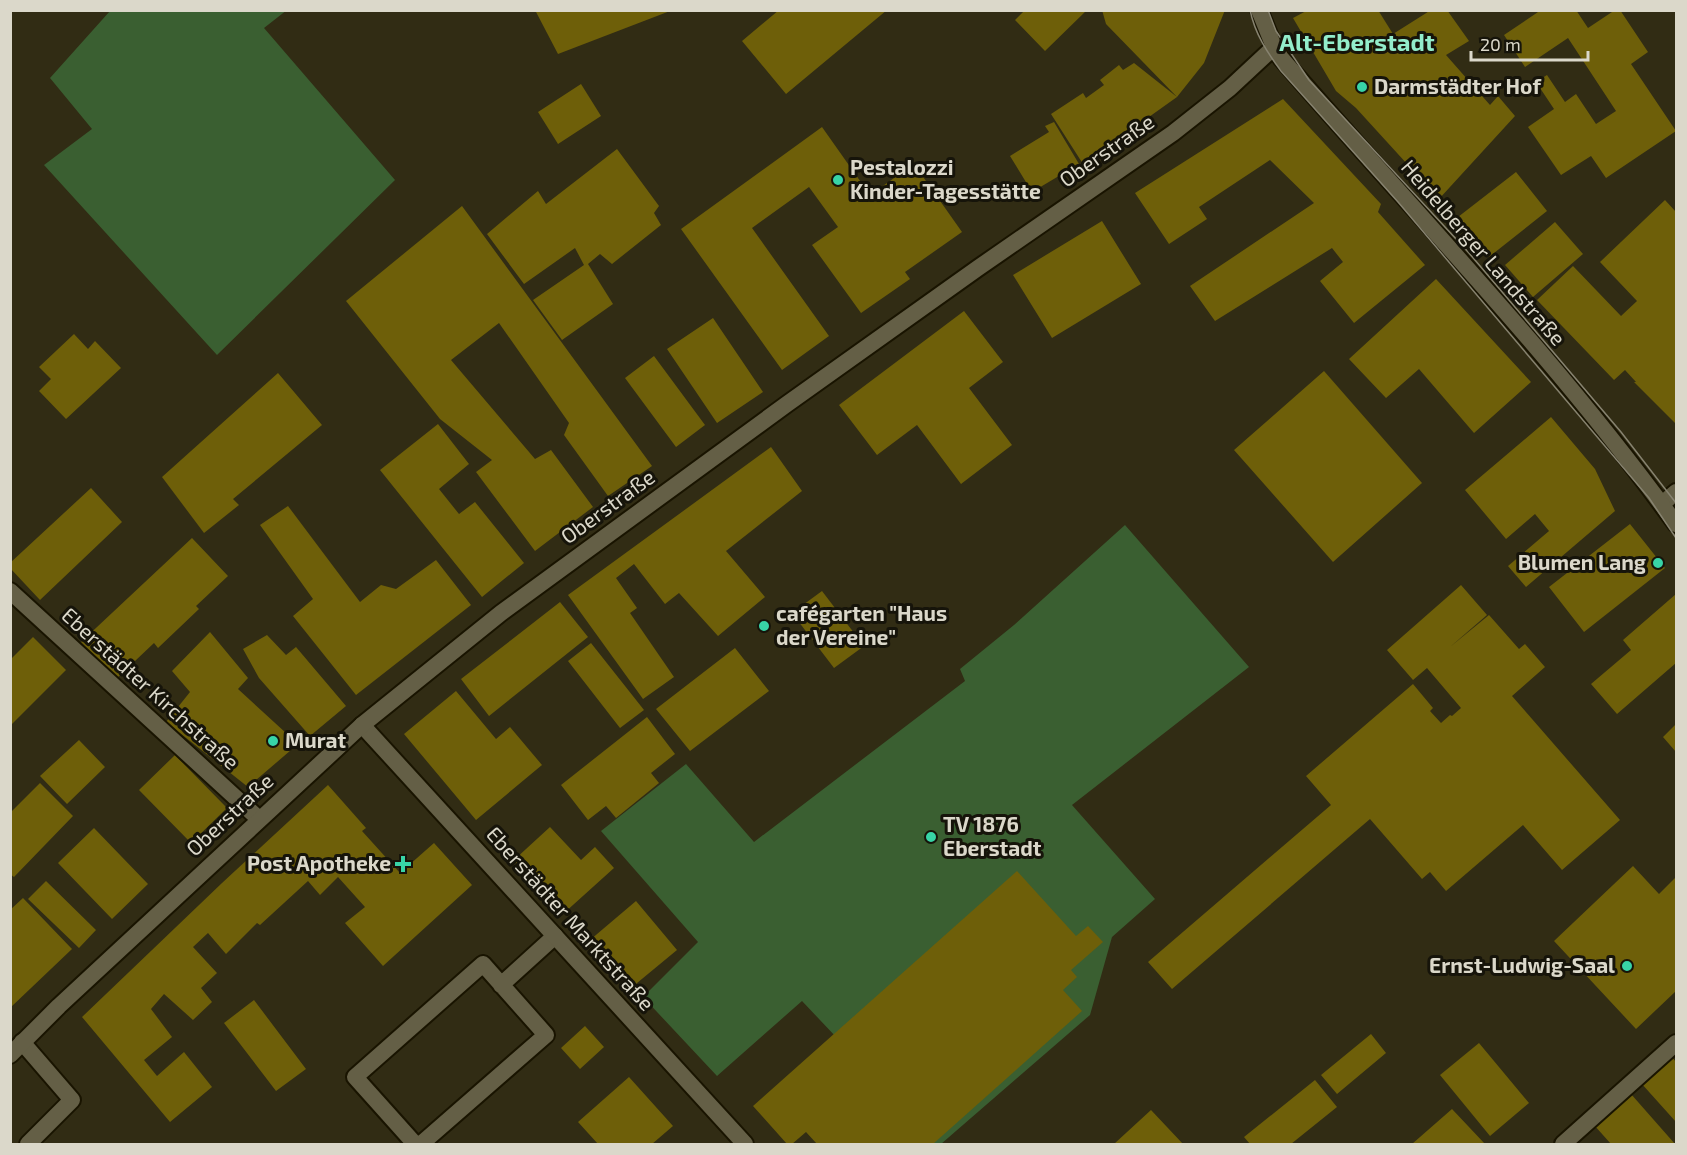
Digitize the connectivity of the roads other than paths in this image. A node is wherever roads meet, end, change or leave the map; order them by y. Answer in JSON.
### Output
{"nodes":[{"id":1,"x":1259,"y":10,"type":"edge"},
{"id":2,"x":1274,"y":47,"type":"junction"},
{"id":3,"x":1677,"y":492,"type":"edge"},
{"id":4,"x":1662,"y":504,"type":"junction"},
{"id":5,"x":1677,"y":524,"type":"edge"},
{"id":6,"x":10,"y":591,"type":"edge"},
{"id":7,"x":362,"y":725,"type":"junction"},
{"id":8,"x":259,"y":819,"type":"junction"},
{"id":9,"x":555,"y":936,"type":"junction"},
{"id":10,"x":501,"y":985,"type":"junction"},
{"id":11,"x":22,"y":1042,"type":"junction"},
{"id":12,"x":1677,"y":1043,"type":"edge"},
{"id":13,"x":10,"y":1055,"type":"edge"},
{"id":14,"x":28,"y":1144,"type":"edge"},
{"id":15,"x":415,"y":1144,"type":"edge"},
{"id":16,"x":421,"y":1144,"type":"edge"},
{"id":17,"x":745,"y":1144,"type":"edge"},
{"id":18,"x":1563,"y":1144,"type":"edge"}],
"edges":[{"from":1,"to":2,"type":"street","name":"Heidelberger Landstraße"},
{"from":2,"to":4,"type":"street","name":"Heidelberger Landstraße"},
{"from":2,"to":7,"type":"street","name":"Oberstraße"},
{"from":3,"to":4,"type":"street"},
{"from":4,"to":5,"type":"street","name":"Heidelberger Landstraße"},
{"from":6,"to":8,"type":"street","name":"Eberstädter Kirchstraße"},
{"from":7,"to":8,"type":"street","name":"Oberstraße"},
{"from":7,"to":9,"type":"street","name":"Eberstädter Marktstraße"},
{"from":8,"to":11,"type":"street","name":"Oberstraße"},
{"from":9,"to":10,"type":"street"},
{"from":9,"to":17,"type":"street","name":"Eberstädter Marktstraße"},
{"from":10,"to":15,"type":"street"},
{"from":10,"to":16,"type":"street"},
{"from":11,"to":13,"type":"street","name":"Oberstraße"},
{"from":11,"to":14,"type":"street"},
{"from":12,"to":18,"type":"street"}]}
